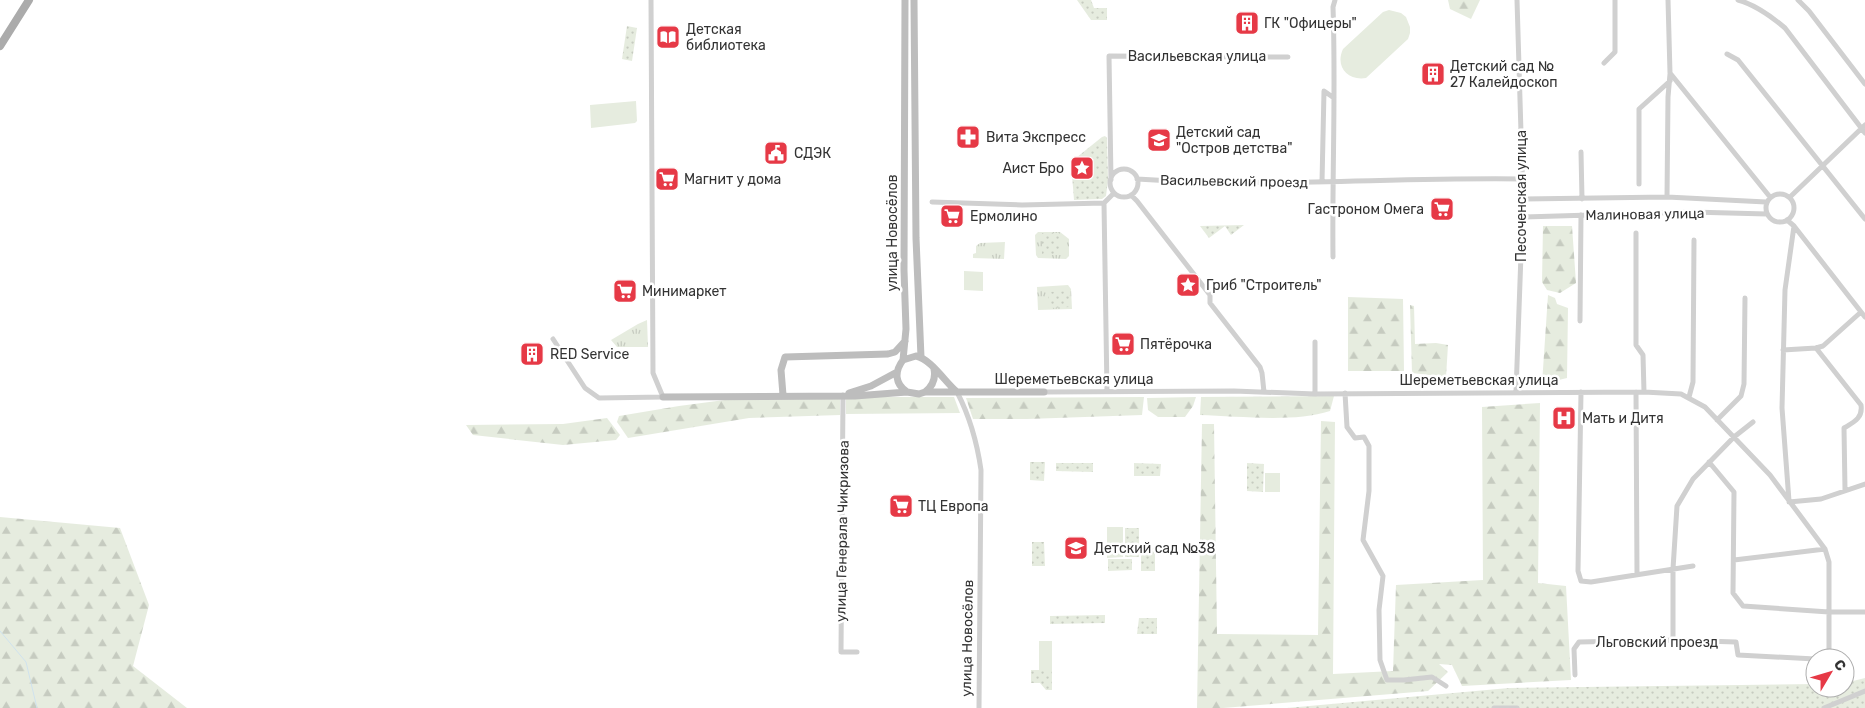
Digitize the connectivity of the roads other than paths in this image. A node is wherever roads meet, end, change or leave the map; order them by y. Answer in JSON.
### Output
{"nodes":[{"id":1,"x":29,"y":0,"type":"edge"},
{"id":2,"x":651,"y":0,"type":"edge"},
{"id":3,"x":905,"y":0,"type":"edge"},
{"id":4,"x":914,"y":0,"type":"edge"},
{"id":5,"x":1335,"y":0,"type":"edge"},
{"id":6,"x":1517,"y":0,"type":"edge"},
{"id":7,"x":1615,"y":0,"type":"edge"},
{"id":8,"x":1668,"y":0,"type":"edge"},
{"id":9,"x":1738,"y":0,"type":"edge"},
{"id":10,"x":1798,"y":0,"type":"edge"},
{"id":11,"x":0,"y":46,"type":"edge"},
{"id":12,"x":1726,"y":54,"type":"dead end"},
{"id":13,"x":1288,"y":57,"type":"dead end"},
{"id":14,"x":1604,"y":63,"type":"dead end"},
{"id":15,"x":1670,"y":73,"type":"junction"},
{"id":16,"x":1670,"y":81,"type":"junction"},
{"id":17,"x":1865,"y":84,"type":"edge"},
{"id":18,"x":1334,"y":98,"type":"junction"},
{"id":19,"x":1863,"y":126,"type":"edge"},
{"id":20,"x":1865,"y":133,"type":"edge"},
{"id":21,"x":1581,"y":152,"type":"dead end"},
{"id":22,"x":1822,"y":165,"type":"junction"},
{"id":23,"x":1137,"y":179,"type":"junction"},
{"id":24,"x":1523,"y":179,"type":"junction"},
{"id":25,"x":1111,"y":180,"type":"junction"},
{"id":26,"x":1332,"y":181,"type":"junction"},
{"id":27,"x":1322,"y":182,"type":"junction"},
{"id":28,"x":1639,"y":184,"type":"dead end"},
{"id":29,"x":1114,"y":193,"type":"junction"},
{"id":30,"x":1131,"y":195,"type":"junction"},
{"id":31,"x":1667,"y":197,"type":"junction"},
{"id":32,"x":1790,"y":197,"type":"junction"},
{"id":33,"x":1523,"y":199,"type":"junction"},
{"id":34,"x":1582,"y":199,"type":"junction"},
{"id":35,"x":1768,"y":200,"type":"junction"},
{"id":36,"x":932,"y":202,"type":"dead end"},
{"id":37,"x":1104,"y":203,"type":"junction"},
{"id":38,"x":1767,"y":214,"type":"junction"},
{"id":39,"x":1581,"y":215,"type":"junction"},
{"id":40,"x":1522,"y":217,"type":"junction"},
{"id":41,"x":1865,"y":219,"type":"edge"},
{"id":42,"x":1787,"y":220,"type":"junction"},
{"id":43,"x":1794,"y":226,"type":"junction"},
{"id":44,"x":1636,"y":233,"type":"dead end"},
{"id":45,"x":1694,"y":240,"type":"dead end"},
{"id":46,"x":1333,"y":257,"type":"dead end"},
{"id":47,"x":1746,"y":298,"type":"dead end"},
{"id":48,"x":1863,"y":314,"type":"edge"},
{"id":49,"x":1580,"y":321,"type":"dead end"},
{"id":50,"x":553,"y":339,"type":"dead end"},
{"id":51,"x":905,"y":341,"type":"junction"},
{"id":52,"x":1315,"y":342,"type":"dead end"},
{"id":53,"x":1816,"y":348,"type":"junction"},
{"id":54,"x":1783,"y":350,"type":"junction"},
{"id":55,"x":888,"y":354,"type":"junction"},
{"id":56,"x":921,"y":357,"type":"junction"},
{"id":57,"x":903,"y":361,"type":"junction"},
{"id":58,"x":934,"y":368,"type":"junction"},
{"id":59,"x":897,"y":372,"type":"junction"},
{"id":60,"x":907,"y":392,"type":"junction"},
{"id":61,"x":925,"y":392,"type":"junction"},
{"id":62,"x":957,"y":392,"type":"junction"},
{"id":63,"x":1044,"y":392,"type":"joint"},
{"id":64,"x":1107,"y":392,"type":"junction"},
{"id":65,"x":1264,"y":392,"type":"junction"},
{"id":66,"x":1516,"y":392,"type":"junction"},
{"id":67,"x":1581,"y":392,"type":"junction"},
{"id":68,"x":1636,"y":392,"type":"junction"},
{"id":69,"x":1644,"y":392,"type":"junction"},
{"id":70,"x":1345,"y":393,"type":"junction"},
{"id":71,"x":1315,"y":394,"type":"junction"},
{"id":72,"x":783,"y":395,"type":"junction"},
{"id":73,"x":843,"y":395,"type":"junction"},
{"id":74,"x":663,"y":397,"type":"junction"},
{"id":75,"x":1689,"y":397,"type":"junction"},
{"id":76,"x":1717,"y":420,"type":"junction"},
{"id":77,"x":1753,"y":422,"type":"dead end"},
{"id":78,"x":1734,"y":437,"type":"junction"},
{"id":79,"x":1709,"y":462,"type":"junction"},
{"id":80,"x":1865,"y":484,"type":"edge"},
{"id":81,"x":1844,"y":490,"type":"junction"},
{"id":82,"x":1789,"y":502,"type":"junction"},
{"id":83,"x":1826,"y":549,"type":"junction"},
{"id":84,"x":1734,"y":560,"type":"junction"},
{"id":85,"x":1693,"y":566,"type":"dead end"},
{"id":86,"x":1674,"y":569,"type":"junction"},
{"id":87,"x":1637,"y":575,"type":"junction"},
{"id":88,"x":1829,"y":612,"type":"junction"},
{"id":89,"x":1865,"y":612,"type":"edge"},
{"id":90,"x":1673,"y":640,"type":"junction"},
{"id":91,"x":1829,"y":648,"type":"edge"},
{"id":92,"x":857,"y":652,"type":"dead end"},
{"id":93,"x":1805,"y":658,"type":"edge"},
{"id":94,"x":1574,"y":675,"type":"dead end"},
{"id":95,"x":1446,"y":686,"type":"dead end"},
{"id":96,"x":1865,"y":690,"type":"edge"},
{"id":97,"x":979,"y":708,"type":"edge"},
{"id":98,"x":1494,"y":708,"type":"edge"},
{"id":99,"x":1517,"y":708,"type":"edge"},
{"id":100,"x":1824,"y":708,"type":"edge"}],
"edges":[{"from":1,"to":11,"type":"main road"},
{"from":2,"to":74,"type":"street"},
{"from":3,"to":51,"type":"street","name":"улица Новосёлов"},
{"from":4,"to":56,"type":"street","name":"улица Новосёлов"},
{"from":5,"to":18,"type":"street"},
{"from":6,"to":24,"type":"street","name":"Песоченская улица"},
{"from":7,"to":14,"type":"street"},
{"from":8,"to":15,"type":"street"},
{"from":9,"to":19,"type":"street"},
{"from":10,"to":17,"type":"street"},
{"from":12,"to":22,"type":"street"},
{"from":13,"to":25,"type":"street","name":"Васильевская улица"},
{"from":15,"to":16,"type":"street"},
{"from":15,"to":35,"type":"street"},
{"from":16,"to":28,"type":"street"},
{"from":16,"to":31,"type":"street"},
{"from":18,"to":26,"type":"street"},
{"from":18,"to":27,"type":"street"},
{"from":19,"to":20,"type":"street"},
{"from":19,"to":22,"type":"street"},
{"from":21,"to":34,"type":"street"},
{"from":22,"to":32,"type":"street"},
{"from":22,"to":41,"type":"street"},
{"from":23,"to":25,"type":"street"},
{"from":23,"to":27,"type":"street","name":"Васильевский проезд"},
{"from":23,"to":30,"type":"street"},
{"from":24,"to":26,"type":"street","name":"Васильевский проезд"},
{"from":24,"to":33,"type":"street","name":"Песоченская улица"},
{"from":25,"to":29,"type":"street"},
{"from":26,"to":27,"type":"street","name":"Васильевский проезд"},
{"from":26,"to":46,"type":"street"},
{"from":29,"to":30,"type":"street"},
{"from":29,"to":37,"type":"street"},
{"from":30,"to":65,"type":"street"},
{"from":31,"to":34,"type":"street","name":"Малиновая улица"},
{"from":31,"to":35,"type":"street","name":"Малиновая улица"},
{"from":32,"to":35,"type":"street","name":"Малиновая улица"},
{"from":32,"to":42,"type":"street"},
{"from":33,"to":34,"type":"street","name":"Малиновая улица"},
{"from":33,"to":40,"type":"street","name":"Песоченская улица"},
{"from":35,"to":38,"type":"street"},
{"from":36,"to":37,"type":"street"},
{"from":37,"to":64,"type":"street"},
{"from":38,"to":39,"type":"street","name":"Малиновая улица"},
{"from":38,"to":42,"type":"street","name":"Малиновая улица"},
{"from":39,"to":40,"type":"street","name":"Малиновая улица"},
{"from":39,"to":49,"type":"street"},
{"from":40,"to":66,"type":"street","name":"Песоченская улица"},
{"from":42,"to":43,"type":"street"},
{"from":43,"to":48,"type":"street"},
{"from":43,"to":54,"type":"street"},
{"from":44,"to":69,"type":"street"},
{"from":45,"to":75,"type":"street"},
{"from":47,"to":76,"type":"street"},
{"from":48,"to":53,"type":"street"},
{"from":50,"to":74,"type":"street"},
{"from":51,"to":55,"type":"street"},
{"from":51,"to":57,"type":"street","name":"улица Новосёлов"},
{"from":52,"to":71,"type":"street"},
{"from":53,"to":54,"type":"street"},
{"from":53,"to":81,"type":"street"},
{"from":54,"to":82,"type":"street"},
{"from":55,"to":57,"type":"street"},
{"from":55,"to":72,"type":"street"},
{"from":56,"to":57,"type":"street"},
{"from":56,"to":58,"type":"street"},
{"from":57,"to":59,"type":"street"},
{"from":58,"to":61,"type":"street"},
{"from":58,"to":62,"type":"street"},
{"from":59,"to":60,"type":"street"},
{"from":59,"to":73,"type":"street"},
{"from":60,"to":61,"type":"street"},
{"from":60,"to":73,"type":"street"},
{"from":61,"to":62,"type":"street","name":"Шереметьевская улица"},
{"from":62,"to":63,"type":"street","name":"Шереметьевская улица"},
{"from":62,"to":97,"type":"street","name":"улица Новосёлов"},
{"from":63,"to":64,"type":"street","name":"Шереметьевская улица"},
{"from":64,"to":65,"type":"street","name":"Шереметьевская улица"},
{"from":65,"to":71,"type":"street","name":"Шереметьевская улица"},
{"from":66,"to":67,"type":"street","name":"Шереметьевская улица"},
{"from":66,"to":70,"type":"street","name":"Шереметьевская улица"},
{"from":67,"to":68,"type":"street","name":"Шереметьевская улица"},
{"from":67,"to":87,"type":"street"},
{"from":68,"to":69,"type":"street","name":"Шереметьевская улица"},
{"from":68,"to":87,"type":"street"},
{"from":69,"to":75,"type":"street","name":"Шереметьевская улица"},
{"from":70,"to":71,"type":"street","name":"Шереметьевская улица"},
{"from":70,"to":95,"type":"street"},
{"from":72,"to":73,"type":"street"},
{"from":72,"to":74,"type":"street"},
{"from":73,"to":92,"type":"street","name":"улица Генерала Чикризова"},
{"from":75,"to":76,"type":"street","name":"Шереметьевская улица"},
{"from":76,"to":78,"type":"street","name":"Шереметьевская улица"},
{"from":77,"to":78,"type":"street"},
{"from":78,"to":79,"type":"street"},
{"from":78,"to":82,"type":"street","name":"Шереметьевская улица"},
{"from":79,"to":84,"type":"street"},
{"from":79,"to":86,"type":"street"},
{"from":80,"to":81,"type":"street"},
{"from":81,"to":82,"type":"street"},
{"from":82,"to":83,"type":"street","name":"Шереметьевская улица"},
{"from":83,"to":84,"type":"street"},
{"from":83,"to":88,"type":"street","name":"Шереметьевская улица"},
{"from":84,"to":88,"type":"street"},
{"from":85,"to":86,"type":"street"},
{"from":86,"to":87,"type":"street"},
{"from":86,"to":90,"type":"street"},
{"from":88,"to":89,"type":"street"},
{"from":88,"to":91,"type":"street","name":"Шереметьевская улица"},
{"from":90,"to":93,"type":"street","name":"Льговский проезд"},
{"from":90,"to":94,"type":"street","name":"Льговский проезд"},
{"from":96,"to":100,"type":"street"},
{"from":98,"to":99,"type":"street"}]}
